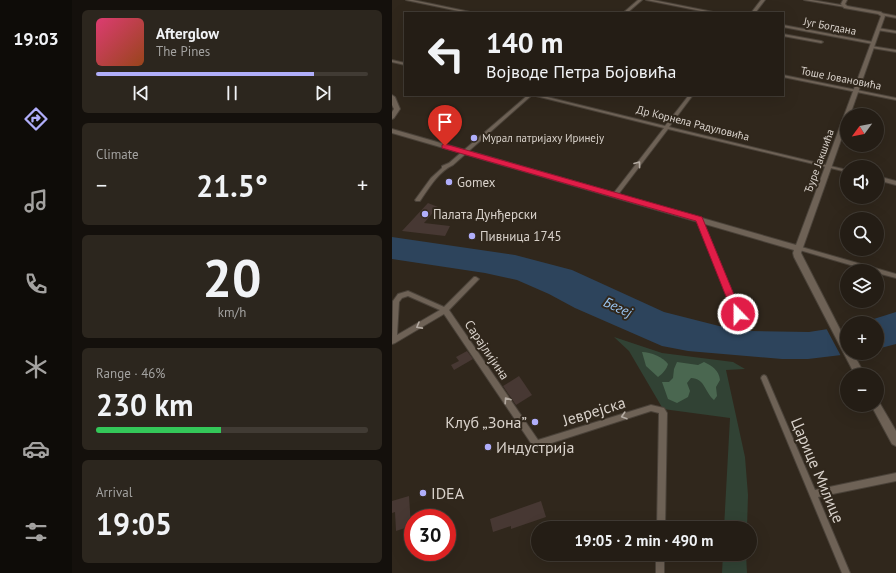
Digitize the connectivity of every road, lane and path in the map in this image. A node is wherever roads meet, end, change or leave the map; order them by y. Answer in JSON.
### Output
{"nodes":[{"id":1,"x":408,"y":0,"type":"edge"},
{"id":2,"x":640,"y":0,"type":"edge"},
{"id":3,"x":648,"y":0,"type":"edge"},
{"id":4,"x":763,"y":0,"type":"edge"},
{"id":5,"x":806,"y":0,"type":"edge"},
{"id":6,"x":845,"y":0,"type":"edge"},
{"id":7,"x":845,"y":6,"type":"junction"},
{"id":8,"x":468,"y":12,"type":"edge"},
{"id":9,"x":626,"y":12,"type":"edge"},
{"id":10,"x":711,"y":12,"type":"edge"},
{"id":11,"x":754,"y":12,"type":"edge"},
{"id":12,"x":882,"y":14,"type":"junction"},
{"id":13,"x":896,"y":17,"type":"edge"},
{"id":14,"x":784,"y":26,"type":"edge"},
{"id":15,"x":878,"y":29,"type":"junction"},
{"id":16,"x":896,"y":32,"type":"edge"},
{"id":17,"x":784,"y":35,"type":"edge"},
{"id":18,"x":821,"y":42,"type":"dead end"},
{"id":19,"x":872,"y":45,"type":"junction"},
{"id":20,"x":896,"y":51,"type":"edge"},
{"id":21,"x":392,"y":62,"type":"edge"},
{"id":22,"x":404,"y":64,"type":"edge"},
{"id":23,"x":784,"y":76,"type":"edge"},
{"id":24,"x":855,"y":90,"type":"junction"},
{"id":25,"x":529,"y":96,"type":"edge"},
{"id":26,"x":538,"y":96,"type":"edge"},
{"id":27,"x":690,"y":96,"type":"edge"},
{"id":28,"x":392,"y":99,"type":"edge"},
{"id":29,"x":896,"y":99,"type":"edge"},
{"id":30,"x":392,"y":117,"type":"edge"},
{"id":31,"x":666,"y":127,"type":"junction"},
{"id":32,"x":392,"y":131,"type":"edge"},
{"id":33,"x":465,"y":152,"type":"junction"},
{"id":34,"x":828,"y":166,"type":"junction"},
{"id":35,"x":840,"y":169,"type":"edge"},
{"id":36,"x":884,"y":180,"type":"edge"},
{"id":37,"x":896,"y":183,"type":"edge"},
{"id":38,"x":615,"y":195,"type":"junction"},
{"id":39,"x":418,"y":200,"type":"dead end"},
{"id":40,"x":699,"y":219,"type":"junction"},
{"id":41,"x":798,"y":248,"type":"junction"},
{"id":42,"x":896,"y":276,"type":"edge"},
{"id":43,"x":476,"y":279,"type":"dead end"},
{"id":44,"x":445,"y":310,"type":"junction"},
{"id":45,"x":738,"y":314,"type":"dead end"},
{"id":46,"x":840,"y":338,"type":"edge"},
{"id":47,"x":392,"y":341,"type":"edge"},
{"id":48,"x":764,"y":378,"type":"dead end"},
{"id":49,"x":880,"y":412,"type":"edge"},
{"id":50,"x":896,"y":441,"type":"edge"},
{"id":51,"x":536,"y":444,"type":"joint"},
{"id":52,"x":896,"y":477,"type":"edge"},
{"id":53,"x":812,"y":494,"type":"junction"},
{"id":54,"x":661,"y":521,"type":"edge"},
{"id":55,"x":660,"y":561,"type":"edge"},
{"id":56,"x":660,"y":573,"type":"edge"},
{"id":57,"x":846,"y":573,"type":"edge"}],
"edges":[{"from":1,"to":8,"type":"street"},
{"from":2,"to":9,"type":"street"},
{"from":3,"to":10,"type":"street"},
{"from":4,"to":11,"type":"street"},
{"from":5,"to":7,"type":"street"},
{"from":6,"to":7,"type":"street"},
{"from":7,"to":12,"type":"street"},
{"from":12,"to":13,"type":"street"},
{"from":12,"to":15,"type":"street","name":"Ђуре Јакшића"},
{"from":14,"to":19,"type":"street","name":"Југ Богдана"},
{"from":15,"to":16,"type":"street"},
{"from":15,"to":19,"type":"street","name":"Ђуре Јакшића"},
{"from":17,"to":18,"type":"street","name":"Југ Богдана"},
{"from":19,"to":20,"type":"street","name":"Југ Богдана"},
{"from":19,"to":24,"type":"street","name":"Ђуре Јакшића"},
{"from":21,"to":22,"type":"street"},
{"from":23,"to":24,"type":"street","name":"Тоше Јовановића"},
{"from":24,"to":29,"type":"street","name":"Тоше Јовановића"},
{"from":24,"to":34,"type":"street","name":"Ђуре Јакшића"},
{"from":25,"to":33,"type":"street"},
{"from":26,"to":31,"type":"street","name":"Др Корнела Радуловића"},
{"from":27,"to":31,"type":"street"},
{"from":28,"to":30,"type":"main road"},
{"from":31,"to":34,"type":"street","name":"Др Корнела Радуловића"},
{"from":38,"to":31,"type":"street","one_way":true},
{"from":32,"to":33,"type":"street"},
{"from":33,"to":38,"type":"street"},
{"from":33,"to":39,"type":"street"},
{"from":34,"to":35,"type":"street","name":"Др Корнела Радуловића"},
{"from":34,"to":41,"type":"street","name":"Ђуре Јакшића"},
{"from":36,"to":37,"type":"street"},
{"from":38,"to":40,"type":"street"},
{"from":40,"to":41,"type":"street"},
{"from":40,"to":45,"type":"street"},
{"from":41,"to":42,"type":"street"},
{"from":41,"to":46,"type":"street"},
{"from":43,"to":44,"type":"street"},
{"from":44,"to":47,"type":"street","one_way":true},
{"from":44,"to":47,"type":"street"},
{"from":51,"to":44,"type":"street","name":"Сарајлијина","one_way":true},
{"from":48,"to":53,"type":"street","name":"Царице Милице"},
{"from":49,"to":50,"type":"street"},
{"from":54,"to":51,"type":"street","name":"Јеврејска","one_way":true},
{"from":52,"to":53,"type":"street"},
{"from":53,"to":57,"type":"street","name":"Царице Милице"},
{"from":55,"to":56,"type":"street"}]}
